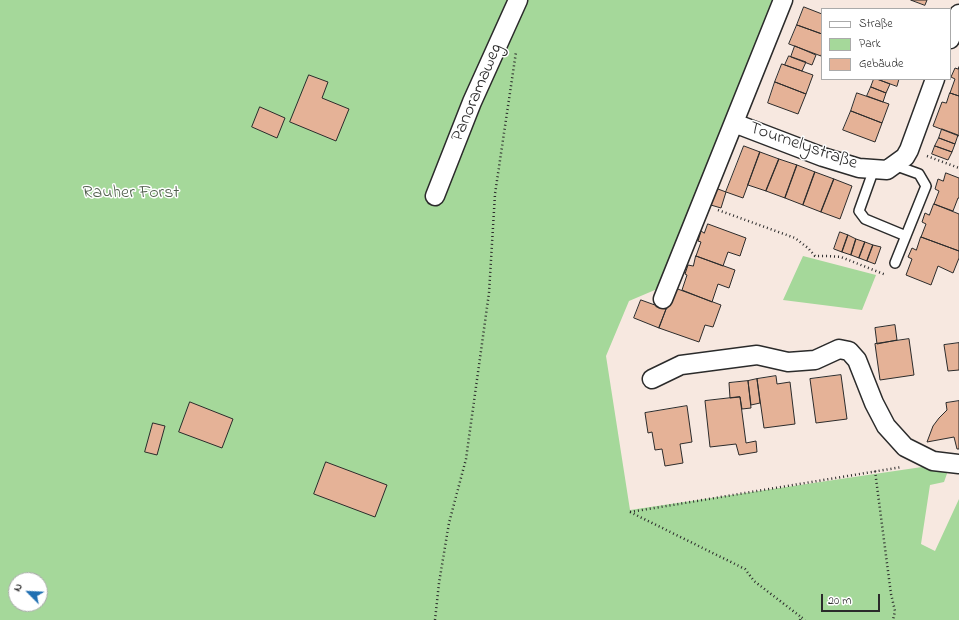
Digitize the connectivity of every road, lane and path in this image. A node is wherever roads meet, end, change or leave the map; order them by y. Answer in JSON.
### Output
{"nodes":[{"id":1,"x":518,"y":0,"type":"edge"},
{"id":2,"x":783,"y":0,"type":"edge"},
{"id":3,"x":959,"y":14,"type":"edge"},
{"id":4,"x":951,"y":36,"type":"edge"},
{"id":5,"x":517,"y":50,"type":"dead end"},
{"id":6,"x":935,"y":80,"type":"edge"},
{"id":7,"x":734,"y":123,"type":"junction"},
{"id":8,"x":909,"y":150,"type":"junction"},
{"id":9,"x":894,"y":165,"type":"junction"},
{"id":10,"x":959,"y":168,"type":"edge"},
{"id":11,"x":874,"y":169,"type":"junction"},
{"id":12,"x":434,"y":188,"type":"dead end"},
{"id":13,"x":701,"y":203,"type":"junction"},
{"id":14,"x":906,"y":236,"type":"junction"},
{"id":15,"x":895,"y":263,"type":"joint"},
{"id":16,"x":663,"y":299,"type":"dead end"},
{"id":17,"x":652,"y":379,"type":"dead end"},
{"id":18,"x":959,"y":464,"type":"edge"},
{"id":19,"x":904,"y":466,"type":"dead end"},
{"id":20,"x":875,"y":471,"type":"junction"},
{"id":21,"x":801,"y":618,"type":"edge"},
{"id":22,"x":435,"y":620,"type":"edge"},
{"id":23,"x":805,"y":620,"type":"edge"},
{"id":24,"x":893,"y":620,"type":"edge"}],
"edges":[{"from":1,"to":12,"type":"street","name":"Panoramaweg"},
{"from":2,"to":7,"type":"street","name":"Tournelystraße"},
{"from":3,"to":4,"type":"street"},
{"from":5,"to":22,"type":"path"},
{"from":6,"to":8,"type":"street"},
{"from":7,"to":11,"type":"street","name":"Tournelystraße"},
{"from":7,"to":13,"type":"street","name":"Tournelystraße"},
{"from":8,"to":9,"type":"street"},
{"from":8,"to":10,"type":"path"},
{"from":9,"to":11,"type":"street","name":"Tournelystraße"},
{"from":9,"to":14,"type":"lane"},
{"from":11,"to":14,"type":"lane"},
{"from":13,"to":15,"type":"path"},
{"from":13,"to":16,"type":"street","name":"Tournelystraße"},
{"from":14,"to":15,"type":"lane"},
{"from":17,"to":18,"type":"street"},
{"from":19,"to":20,"type":"path"},
{"from":20,"to":21,"type":"path"},
{"from":20,"to":24,"type":"path"},
{"from":21,"to":23,"type":"path"}]}
